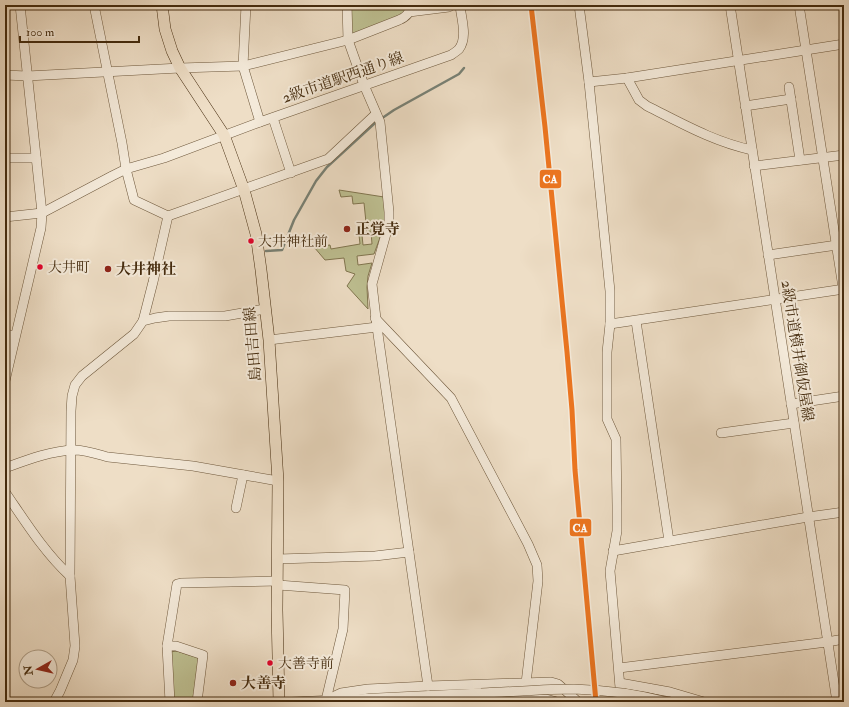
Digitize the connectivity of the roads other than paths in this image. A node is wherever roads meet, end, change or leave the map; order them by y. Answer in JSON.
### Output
{"nodes":[{"id":1,"x":20,"y":5,"type":"edge"},
{"id":2,"x":94,"y":5,"type":"edge"},
{"id":3,"x":162,"y":5,"type":"edge"},
{"id":4,"x":246,"y":5,"type":"edge"},
{"id":5,"x":347,"y":5,"type":"edge"},
{"id":6,"x":420,"y":5,"type":"edge"},
{"id":7,"x":460,"y":5,"type":"edge"},
{"id":8,"x":579,"y":5,"type":"edge"},
{"id":9,"x":730,"y":5,"type":"edge"},
{"id":10,"x":799,"y":5,"type":"edge"},
{"id":11,"x":449,"y":7,"type":"dead end"},
{"id":12,"x":409,"y":8,"type":"edge"},
{"id":13,"x":348,"y":40,"type":"junction"},
{"id":14,"x":844,"y":44,"type":"edge"},
{"id":15,"x":807,"y":50,"type":"junction"},
{"id":16,"x":738,"y":61,"type":"junction"},
{"id":17,"x":243,"y":66,"type":"junction"},
{"id":18,"x":180,"y":68,"type":"junction"},
{"id":19,"x":107,"y":72,"type":"junction"},
{"id":20,"x":5,"y":75,"type":"edge"},
{"id":21,"x":27,"y":76,"type":"junction"},
{"id":22,"x":627,"y":78,"type":"junction"},
{"id":23,"x":589,"y":82,"type":"junction"},
{"id":24,"x":364,"y":86,"type":"junction"},
{"id":25,"x":789,"y":86,"type":"dead end"},
{"id":26,"x":791,"y":99,"type":"junction"},
{"id":27,"x":745,"y":106,"type":"junction"},
{"id":28,"x":376,"y":114,"type":"junction"},
{"id":29,"x":274,"y":118,"type":"junction"},
{"id":30,"x":260,"y":122,"type":"junction"},
{"id":31,"x":224,"y":135,"type":"junction"},
{"id":32,"x":752,"y":150,"type":"junction"},
{"id":33,"x":844,"y":154,"type":"edge"},
{"id":34,"x":823,"y":157,"type":"junction"},
{"id":35,"x":5,"y":158,"type":"edge"},
{"id":36,"x":36,"y":158,"type":"junction"},
{"id":37,"x":800,"y":160,"type":"junction"},
{"id":38,"x":754,"y":166,"type":"junction"},
{"id":39,"x":126,"y":169,"type":"junction"},
{"id":40,"x":291,"y":173,"type":"junction"},
{"id":41,"x":244,"y":190,"type":"junction"},
{"id":42,"x":42,"y":213,"type":"junction"},
{"id":43,"x":168,"y":216,"type":"junction"},
{"id":44,"x":5,"y":217,"type":"edge"},
{"id":45,"x":836,"y":245,"type":"junction"},
{"id":46,"x":768,"y":255,"type":"junction"},
{"id":47,"x":844,"y":291,"type":"edge"},
{"id":48,"x":776,"y":300,"type":"junction"},
{"id":49,"x":265,"y":309,"type":"junction"},
{"id":50,"x":143,"y":321,"type":"junction"},
{"id":51,"x":636,"y":321,"type":"junction"},
{"id":52,"x":376,"y":323,"type":"junction"},
{"id":53,"x":610,"y":324,"type":"junction"},
{"id":54,"x":5,"y":334,"type":"edge"},
{"id":55,"x":15,"y":336,"type":"junction"},
{"id":56,"x":269,"y":340,"type":"junction"},
{"id":57,"x":5,"y":381,"type":"edge"},
{"id":58,"x":844,"y":396,"type":"edge"},
{"id":59,"x":791,"y":404,"type":"junction"},
{"id":60,"x":794,"y":423,"type":"junction"},
{"id":61,"x":721,"y":433,"type":"dead end"},
{"id":62,"x":71,"y":451,"type":"junction"},
{"id":63,"x":5,"y":468,"type":"edge"},
{"id":64,"x":243,"y":475,"type":"junction"},
{"id":65,"x":278,"y":481,"type":"junction"},
{"id":66,"x":5,"y":492,"type":"edge"},
{"id":67,"x":236,"y":508,"type":"dead end"},
{"id":68,"x":844,"y":512,"type":"edge"},
{"id":69,"x":808,"y":517,"type":"junction"},
{"id":70,"x":669,"y":541,"type":"junction"},
{"id":71,"x":613,"y":551,"type":"junction"},
{"id":72,"x":409,"y":552,"type":"junction"},
{"id":73,"x":278,"y":559,"type":"junction"},
{"id":74,"x":70,"y":576,"type":"junction"},
{"id":75,"x":278,"y":583,"type":"junction"},
{"id":76,"x":844,"y":639,"type":"edge"},
{"id":77,"x":828,"y":642,"type":"junction"},
{"id":78,"x":167,"y":646,"type":"junction"},
{"id":79,"x":619,"y":668,"type":"junction"},
{"id":80,"x":526,"y":683,"type":"junction"},
{"id":81,"x":620,"y":683,"type":"junction"},
{"id":82,"x":428,"y":686,"type":"junction"},
{"id":83,"x":839,"y":688,"type":"edge"},
{"id":84,"x":482,"y":698,"type":"edge"},
{"id":85,"x":326,"y":700,"type":"junction"},
{"id":86,"x":525,"y":701,"type":"edge"},
{"id":87,"x":54,"y":702,"type":"edge"},
{"id":88,"x":170,"y":702,"type":"edge"},
{"id":89,"x":197,"y":702,"type":"edge"},
{"id":90,"x":279,"y":702,"type":"edge"},
{"id":91,"x":292,"y":702,"type":"edge"},
{"id":92,"x":336,"y":702,"type":"edge"},
{"id":93,"x":557,"y":702,"type":"edge"},
{"id":94,"x":576,"y":702,"type":"edge"},
{"id":95,"x":634,"y":702,"type":"edge"},
{"id":96,"x":668,"y":702,"type":"edge"},
{"id":97,"x":704,"y":702,"type":"edge"},
{"id":98,"x":837,"y":702,"type":"edge"}],
"edges":[{"from":1,"to":21,"type":"street"},
{"from":2,"to":19,"type":"street"},
{"from":3,"to":18,"type":"main road","name":"島田吉田線"},
{"from":4,"to":17,"type":"street"},
{"from":5,"to":13,"type":"street"},
{"from":6,"to":12,"type":"street"},
{"from":7,"to":24,"type":"street","name":"2級市道駅西通り線"},
{"from":8,"to":23,"type":"street"},
{"from":9,"to":16,"type":"street","name":"2級市道横井御仮屋線"},
{"from":10,"to":15,"type":"street"},
{"from":11,"to":12,"type":"street"},
{"from":12,"to":13,"type":"street"},
{"from":13,"to":17,"type":"street"},
{"from":13,"to":24,"type":"street"},
{"from":14,"to":15,"type":"street"},
{"from":15,"to":16,"type":"street"},
{"from":15,"to":34,"type":"street"},
{"from":16,"to":22,"type":"street"},
{"from":16,"to":27,"type":"street","name":"2級市道横井御仮屋線"},
{"from":17,"to":18,"type":"street"},
{"from":17,"to":30,"type":"street"},
{"from":18,"to":19,"type":"street"},
{"from":18,"to":31,"type":"main road","name":"島田吉田線"},
{"from":19,"to":21,"type":"street"},
{"from":19,"to":39,"type":"street"},
{"from":20,"to":21,"type":"street"},
{"from":21,"to":36,"type":"street"},
{"from":22,"to":23,"type":"street"},
{"from":22,"to":32,"type":"street"},
{"from":23,"to":53,"type":"street"},
{"from":24,"to":28,"type":"street"},
{"from":24,"to":29,"type":"street","name":"2級市道駅西通り線"},
{"from":25,"to":26,"type":"street"},
{"from":26,"to":27,"type":"street"},
{"from":26,"to":37,"type":"street"},
{"from":27,"to":32,"type":"street","name":"2級市道横井御仮屋線"},
{"from":28,"to":40,"type":"street"},
{"from":28,"to":52,"type":"street"},
{"from":29,"to":30,"type":"street","name":"2級市道駅西通り線"},
{"from":29,"to":40,"type":"street"},
{"from":30,"to":31,"type":"street","name":"2級市道駅西通り線"},
{"from":31,"to":39,"type":"street","name":"2級市道駅西通り線"},
{"from":31,"to":41,"type":"main road","name":"島田吉田線"},
{"from":32,"to":38,"type":"street","name":"2級市道横井御仮屋線"},
{"from":33,"to":34,"type":"street"},
{"from":34,"to":37,"type":"street"},
{"from":34,"to":45,"type":"street"},
{"from":35,"to":36,"type":"street"},
{"from":36,"to":42,"type":"street"},
{"from":37,"to":38,"type":"street"},
{"from":38,"to":46,"type":"street","name":"2級市道横井御仮屋線"},
{"from":39,"to":42,"type":"street","name":"2級市道駅西通り線"},
{"from":39,"to":43,"type":"street"},
{"from":40,"to":41,"type":"street"},
{"from":41,"to":43,"type":"street"},
{"from":41,"to":49,"type":"main road","name":"島田吉田線"},
{"from":42,"to":44,"type":"street"},
{"from":42,"to":55,"type":"street"},
{"from":43,"to":50,"type":"street"},
{"from":45,"to":46,"type":"street"},
{"from":45,"to":47,"type":"street"},
{"from":46,"to":48,"type":"street","name":"2級市道横井御仮屋線"},
{"from":47,"to":48,"type":"street"},
{"from":48,"to":51,"type":"street"},
{"from":48,"to":59,"type":"street","name":"2級市道横井御仮屋線"},
{"from":49,"to":50,"type":"street"},
{"from":49,"to":56,"type":"main road","name":"島田吉田線"},
{"from":50,"to":62,"type":"street"},
{"from":51,"to":53,"type":"street"},
{"from":51,"to":70,"type":"street"},
{"from":52,"to":56,"type":"street"},
{"from":52,"to":72,"type":"street"},
{"from":52,"to":80,"type":"street"},
{"from":53,"to":71,"type":"street"},
{"from":54,"to":55,"type":"street"},
{"from":55,"to":57,"type":"street"},
{"from":56,"to":65,"type":"main road","name":"島田吉田線"},
{"from":58,"to":59,"type":"street"},
{"from":59,"to":60,"type":"street","name":"2級市道横井御仮屋線"},
{"from":60,"to":61,"type":"street"},
{"from":60,"to":69,"type":"street","name":"2級市道横井御仮屋線"},
{"from":62,"to":63,"type":"street"},
{"from":62,"to":64,"type":"street"},
{"from":62,"to":74,"type":"street"},
{"from":64,"to":65,"type":"street"},
{"from":64,"to":67,"type":"street"},
{"from":65,"to":73,"type":"main road","name":"島田吉田線"},
{"from":66,"to":74,"type":"street"},
{"from":68,"to":69,"type":"street"},
{"from":69,"to":70,"type":"street"},
{"from":69,"to":77,"type":"street","name":"2級市道横井御仮屋線"},
{"from":70,"to":71,"type":"street"},
{"from":71,"to":79,"type":"street"},
{"from":72,"to":73,"type":"street"},
{"from":72,"to":82,"type":"street"},
{"from":73,"to":75,"type":"main road","name":"島田吉田線"},
{"from":74,"to":87,"type":"street"},
{"from":75,"to":78,"type":"street"},
{"from":75,"to":85,"type":"street"},
{"from":75,"to":90,"type":"main road","name":"島田吉田線"},
{"from":76,"to":77,"type":"street"},
{"from":77,"to":79,"type":"street"},
{"from":77,"to":83,"type":"street","name":"2級市道横井御仮屋線"},
{"from":78,"to":88,"type":"street"},
{"from":78,"to":89,"type":"street"},
{"from":79,"to":81,"type":"street"},
{"from":80,"to":82,"type":"street"},
{"from":80,"to":86,"type":"street"},
{"from":80,"to":94,"type":"street"},
{"from":81,"to":95,"type":"street"},
{"from":81,"to":97,"type":"street"},
{"from":82,"to":85,"type":"street"},
{"from":83,"to":98,"type":"street","name":"2級市道横井御仮屋線"},
{"from":84,"to":85,"type":"street"},
{"from":84,"to":86,"type":"street"},
{"from":84,"to":96,"type":"street","bridge":true},
{"from":85,"to":91,"type":"street"},
{"from":85,"to":92,"type":"street"},
{"from":86,"to":93,"type":"street"}]}
